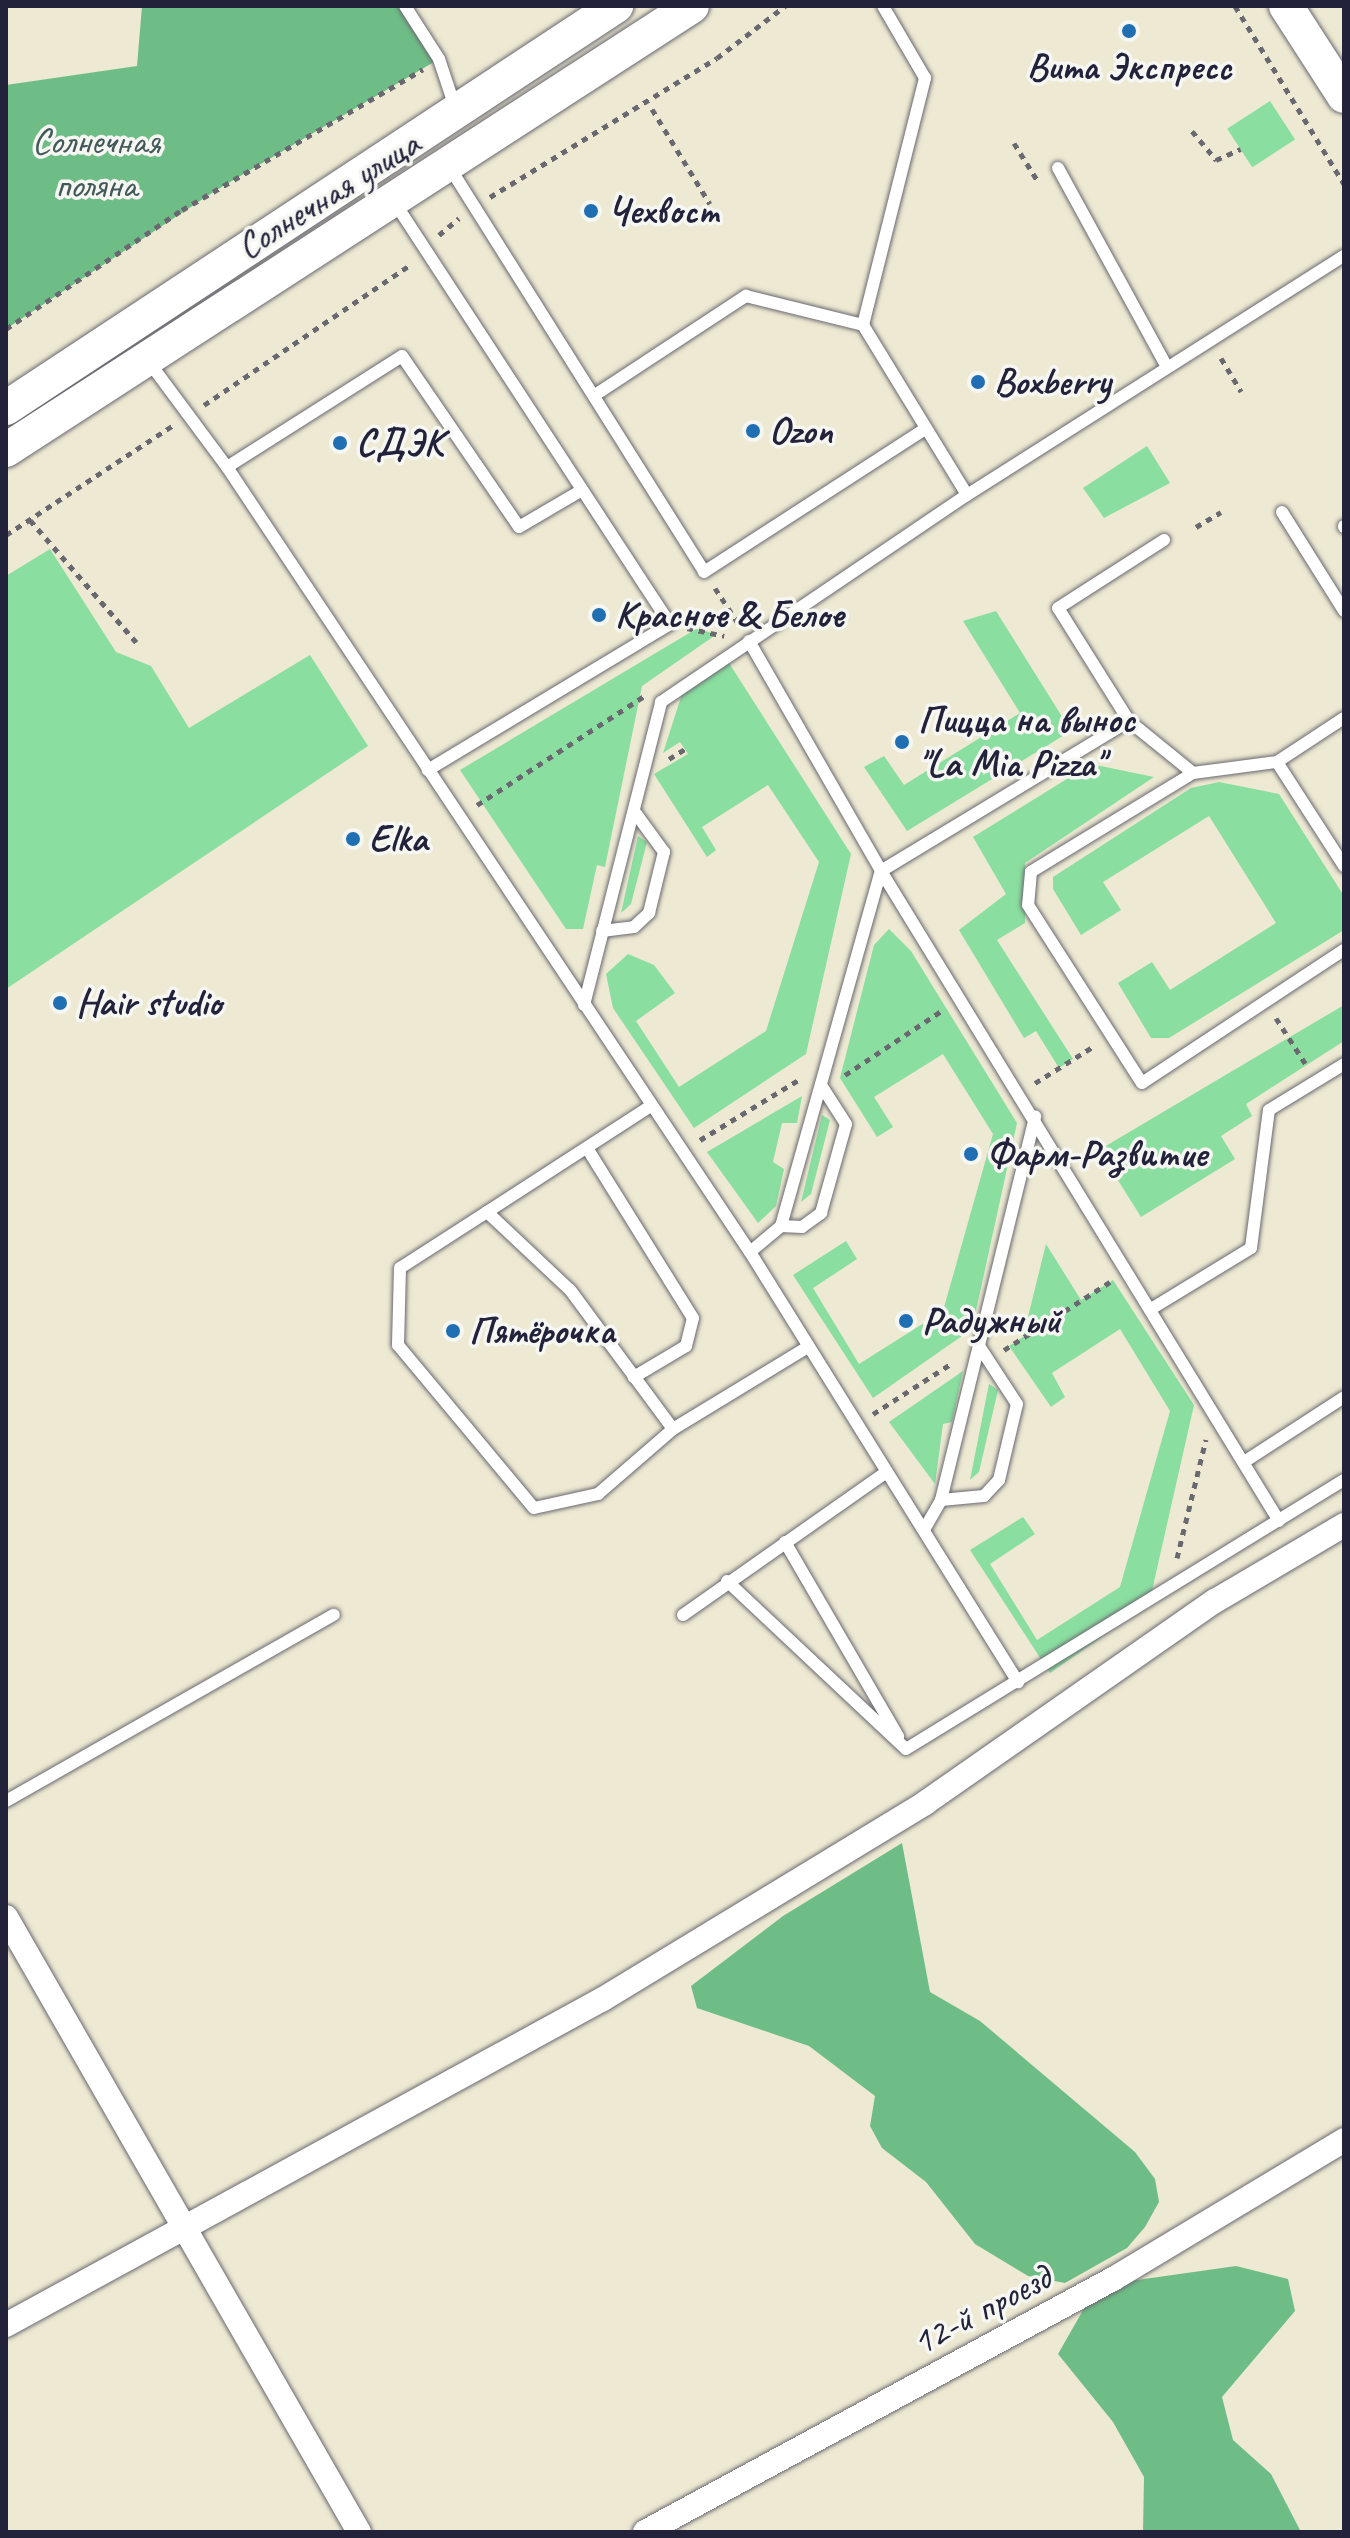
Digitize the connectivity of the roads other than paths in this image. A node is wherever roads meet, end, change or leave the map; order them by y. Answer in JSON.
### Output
{"nodes":[{"id":1,"x":405,"y":6,"type":"edge"},
{"id":2,"x":616,"y":6,"type":"edge"},
{"id":3,"x":692,"y":6,"type":"edge"},
{"id":4,"x":883,"y":6,"type":"edge"},
{"id":5,"x":1286,"y":6,"type":"edge"},
{"id":6,"x":1344,"y":96,"type":"edge"},
{"id":7,"x":457,"y":112,"type":"junction"},
{"id":8,"x":450,"y":168,"type":"junction"},
{"id":9,"x":1058,"y":168,"type":"dead end"},
{"id":10,"x":393,"y":200,"type":"junction"},
{"id":11,"x":1344,"y":256,"type":"edge"},
{"id":12,"x":863,"y":325,"type":"junction"},
{"id":13,"x":147,"y":360,"type":"junction"},
{"id":14,"x":1166,"y":365,"type":"junction"},
{"id":15,"x":595,"y":395,"type":"junction"},
{"id":16,"x":6,"y":408,"type":"edge"},
{"id":17,"x":925,"y":429,"type":"junction"},
{"id":18,"x":6,"y":450,"type":"edge"},
{"id":19,"x":227,"y":467,"type":"junction"},
{"id":20,"x":582,"y":490,"type":"junction"},
{"id":21,"x":967,"y":495,"type":"junction"},
{"id":22,"x":1282,"y":512,"type":"dead end"},
{"id":23,"x":1164,"y":540,"type":"dead end"},
{"id":24,"x":1344,"y":611,"type":"edge"},
{"id":25,"x":749,"y":641,"type":"junction"},
{"id":26,"x":1344,"y":718,"type":"edge"},
{"id":27,"x":1129,"y":721,"type":"junction"},
{"id":28,"x":1277,"y":762,"type":"junction"},
{"id":29,"x":428,"y":770,"type":"junction"},
{"id":30,"x":1193,"y":773,"type":"junction"},
{"id":31,"x":634,"y":811,"type":"junction"},
{"id":32,"x":1344,"y":866,"type":"edge"},
{"id":33,"x":881,"y":871,"type":"junction"},
{"id":34,"x":602,"y":931,"type":"junction"},
{"id":35,"x":1344,"y":950,"type":"edge"},
{"id":36,"x":584,"y":1005,"type":"junction"},
{"id":37,"x":1344,"y":1064,"type":"edge"},
{"id":38,"x":822,"y":1087,"type":"junction"},
{"id":39,"x":651,"y":1106,"type":"junction"},
{"id":40,"x":1035,"y":1116,"type":"junction"},
{"id":41,"x":587,"y":1148,"type":"junction"},
{"id":42,"x":487,"y":1212,"type":"junction"},
{"id":43,"x":781,"y":1226,"type":"junction"},
{"id":44,"x":750,"y":1252,"type":"junction"},
{"id":45,"x":1151,"y":1309,"type":"junction"},
{"id":46,"x":979,"y":1346,"type":"junction"},
{"id":47,"x":808,"y":1347,"type":"junction"},
{"id":48,"x":634,"y":1377,"type":"junction"},
{"id":49,"x":1344,"y":1397,"type":"edge"},
{"id":50,"x":673,"y":1429,"type":"junction"},
{"id":51,"x":1244,"y":1462,"type":"junction"},
{"id":52,"x":885,"y":1473,"type":"junction"},
{"id":53,"x":1344,"y":1480,"type":"edge"},
{"id":54,"x":941,"y":1500,"type":"junction"},
{"id":55,"x":1279,"y":1521,"type":"junction"},
{"id":56,"x":1344,"y":1525,"type":"edge"},
{"id":57,"x":925,"y":1528,"type":"junction"},
{"id":58,"x":785,"y":1542,"type":"junction"},
{"id":59,"x":727,"y":1581,"type":"junction"},
{"id":60,"x":334,"y":1615,"type":"dead end"},
{"id":61,"x":683,"y":1615,"type":"dead end"},
{"id":62,"x":1018,"y":1682,"type":"junction"},
{"id":63,"x":906,"y":1749,"type":"junction"},
{"id":64,"x":6,"y":1801,"type":"edge"},
{"id":65,"x":6,"y":1917,"type":"edge"},
{"id":66,"x":1344,"y":2140,"type":"edge"},
{"id":67,"x":186,"y":2231,"type":"junction"},
{"id":68,"x":6,"y":2325,"type":"edge"},
{"id":69,"x":359,"y":2532,"type":"edge"},
{"id":70,"x":645,"y":2532,"type":"edge"}],
"edges":[{"from":1,"to":7,"type":"lane"},
{"from":2,"to":7,"type":"main road","name":"Солнечная улица"},
{"from":3,"to":8,"type":"main road","name":"Солнечная улица"},
{"from":4,"to":12,"type":"lane"},
{"from":5,"to":6,"type":"main road"},
{"from":7,"to":16,"type":"main road","name":"Солнечная улица"},
{"from":8,"to":10,"type":"main road","name":"Солнечная улица"},
{"from":8,"to":15,"type":"lane"},
{"from":9,"to":14,"type":"lane"},
{"from":10,"to":13,"type":"main road","name":"Солнечная улица"},
{"from":10,"to":20,"type":"lane"},
{"from":11,"to":14,"type":"lane"},
{"from":12,"to":15,"type":"lane"},
{"from":12,"to":17,"type":"lane"},
{"from":13,"to":18,"type":"main road","name":"Солнечная улица"},
{"from":13,"to":19,"type":"lane"},
{"from":14,"to":21,"type":"lane"},
{"from":15,"to":17,"type":"lane"},
{"from":17,"to":21,"type":"lane"},
{"from":19,"to":20,"type":"lane"},
{"from":19,"to":29,"type":"lane"},
{"from":20,"to":29,"type":"lane"},
{"from":21,"to":25,"type":"lane"},
{"from":22,"to":24,"type":"lane"},
{"from":23,"to":27,"type":"lane"},
{"from":25,"to":31,"type":"lane"},
{"from":25,"to":33,"type":"lane"},
{"from":26,"to":28,"type":"lane"},
{"from":27,"to":30,"type":"lane"},
{"from":27,"to":33,"type":"lane"},
{"from":28,"to":30,"type":"lane"},
{"from":28,"to":32,"type":"lane"},
{"from":29,"to":36,"type":"lane"},
{"from":30,"to":35,"type":"lane"},
{"from":31,"to":34,"type":"lane"},
{"from":31,"to":34,"type":"lane"},
{"from":33,"to":38,"type":"lane"},
{"from":33,"to":40,"type":"lane"},
{"from":34,"to":36,"type":"lane"},
{"from":36,"to":39,"type":"lane"},
{"from":37,"to":45,"type":"lane"},
{"from":38,"to":43,"type":"lane"},
{"from":38,"to":43,"type":"lane"},
{"from":39,"to":41,"type":"lane"},
{"from":39,"to":44,"type":"lane"},
{"from":40,"to":45,"type":"lane"},
{"from":40,"to":46,"type":"lane"},
{"from":41,"to":42,"type":"lane"},
{"from":41,"to":48,"type":"lane"},
{"from":42,"to":48,"type":"lane"},
{"from":42,"to":50,"type":"lane"},
{"from":43,"to":44,"type":"lane"},
{"from":44,"to":47,"type":"lane"},
{"from":45,"to":51,"type":"lane"},
{"from":46,"to":54,"type":"lane"},
{"from":46,"to":54,"type":"lane"},
{"from":47,"to":50,"type":"lane"},
{"from":47,"to":52,"type":"lane"},
{"from":48,"to":50,"type":"lane"},
{"from":49,"to":51,"type":"lane"},
{"from":51,"to":55,"type":"lane"},
{"from":52,"to":57,"type":"lane"},
{"from":52,"to":58,"type":"lane"},
{"from":53,"to":55,"type":"lane"},
{"from":54,"to":57,"type":"lane"},
{"from":55,"to":62,"type":"lane"},
{"from":56,"to":67,"type":"street"},
{"from":57,"to":62,"type":"lane"},
{"from":58,"to":59,"type":"lane"},
{"from":58,"to":63,"type":"lane"},
{"from":59,"to":61,"type":"lane"},
{"from":59,"to":63,"type":"lane"},
{"from":60,"to":64,"type":"lane"},
{"from":62,"to":63,"type":"lane"},
{"from":65,"to":67,"type":"street"},
{"from":66,"to":70,"type":"street","name":"12-й проезд"},
{"from":67,"to":68,"type":"street"},
{"from":67,"to":69,"type":"street"}]}
